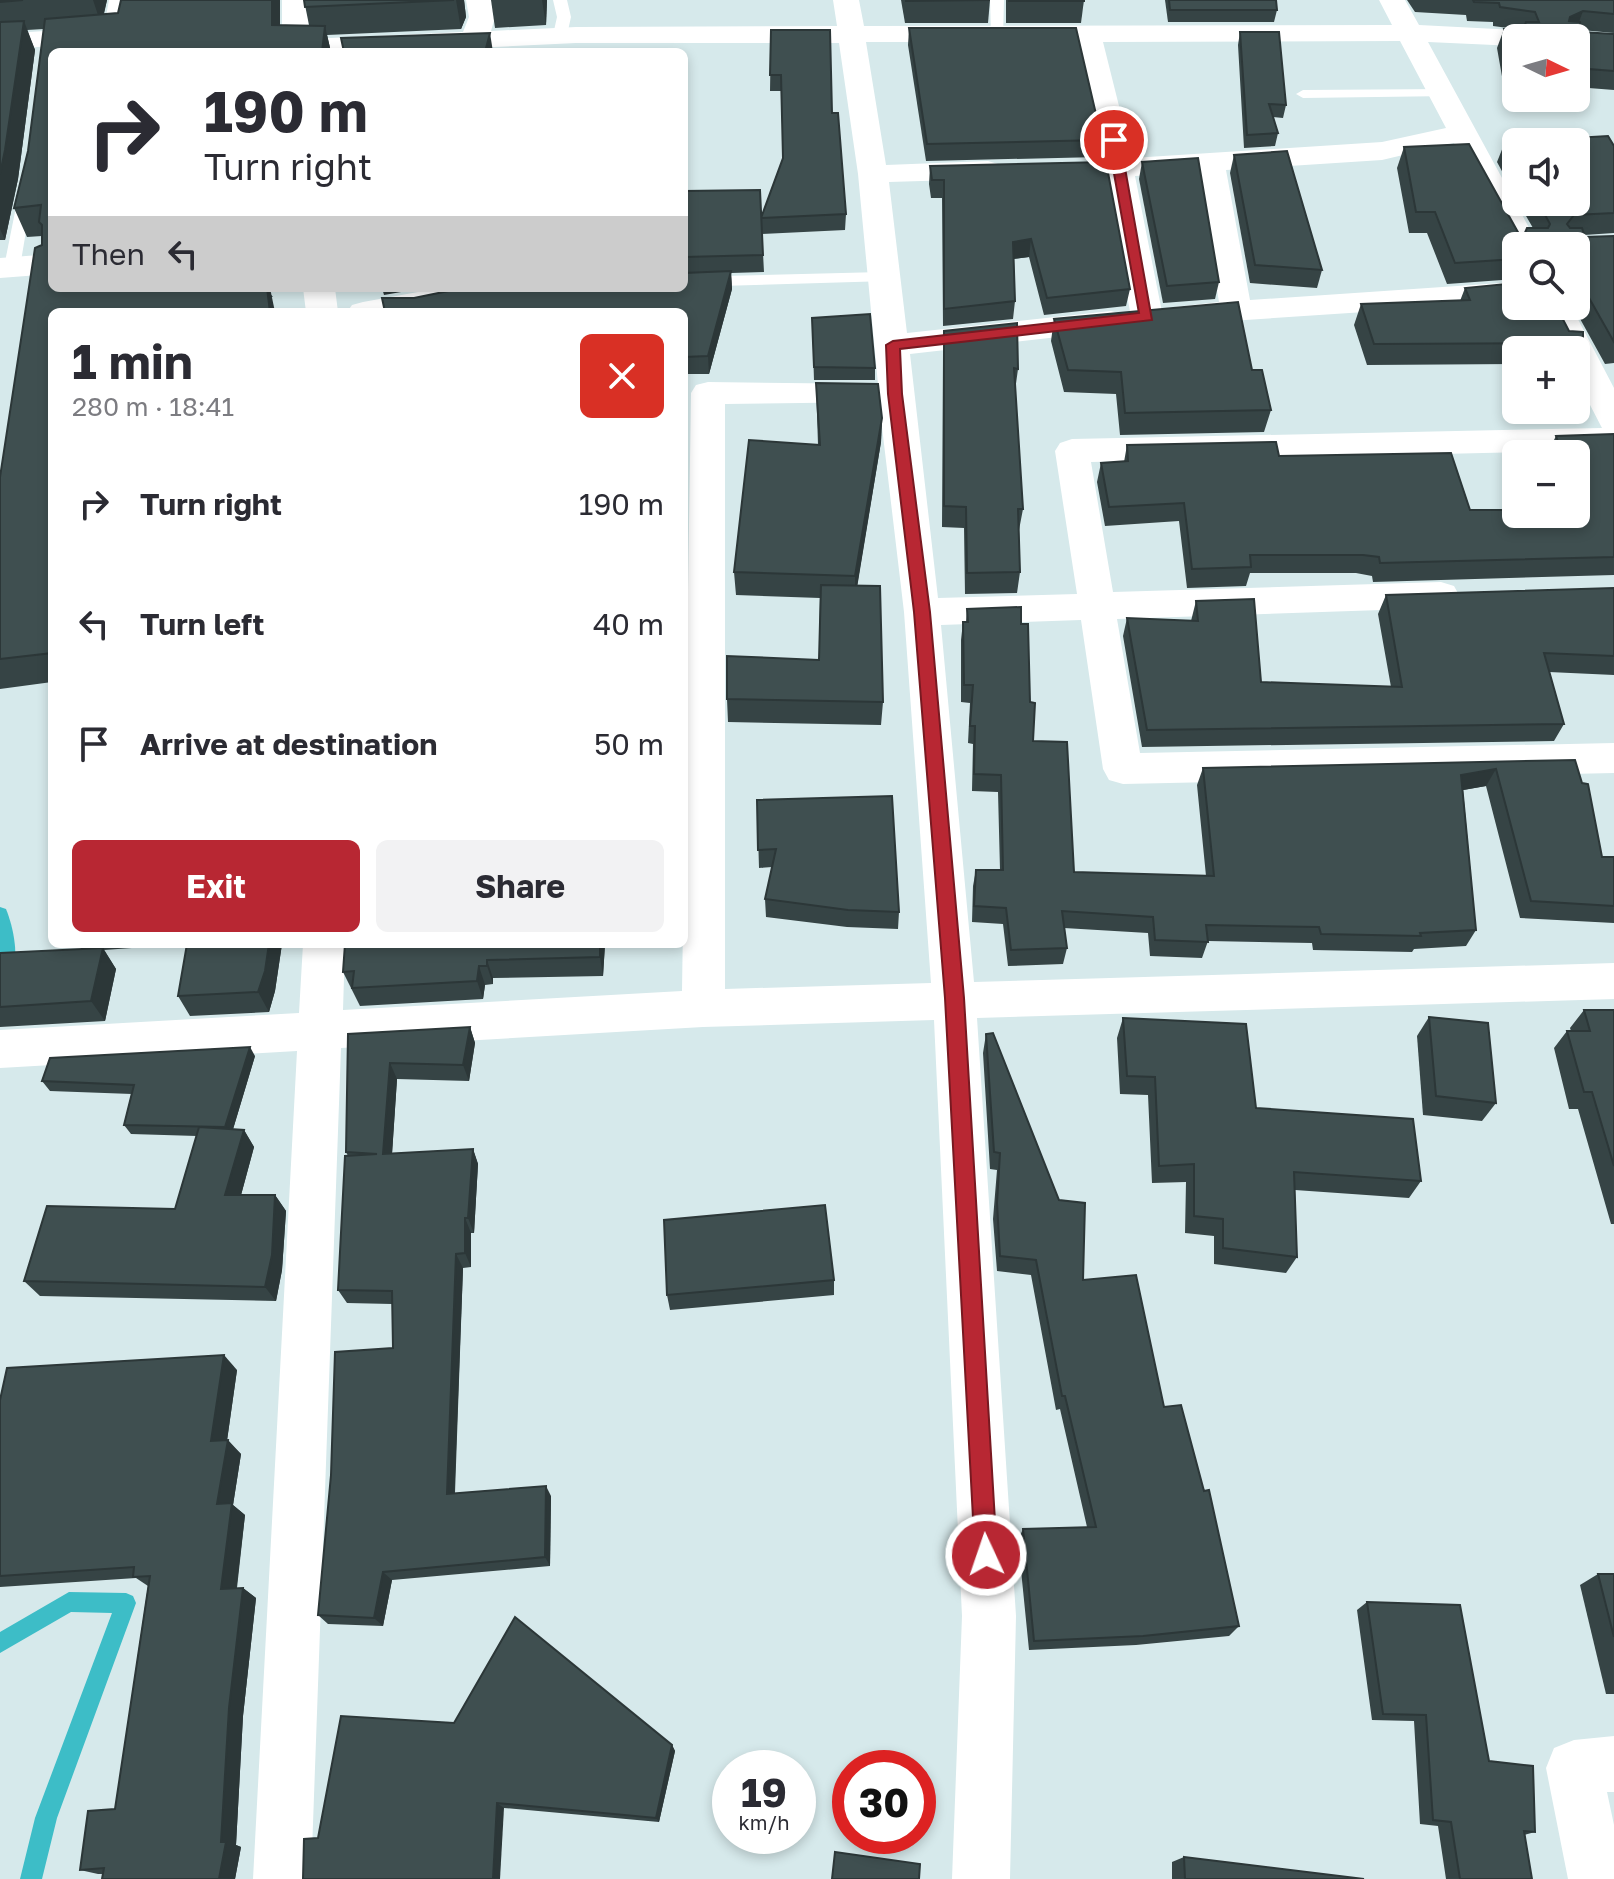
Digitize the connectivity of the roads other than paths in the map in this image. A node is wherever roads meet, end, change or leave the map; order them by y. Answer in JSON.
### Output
{"nodes":[{"id":1,"x":122,"y":0,"type":"edge"},
{"id":2,"x":295,"y":0,"type":"edge"},
{"id":3,"x":560,"y":0,"type":"edge"},
{"id":4,"x":997,"y":0,"type":"edge"},
{"id":5,"x":1392,"y":0,"type":"edge"},
{"id":6,"x":479,"y":1,"type":"edge"},
{"id":7,"x":849,"y":17,"type":"edge"},
{"id":8,"x":1101,"y":25,"type":"junction"},
{"id":9,"x":1408,"y":33,"type":"junction"},
{"id":10,"x":998,"y":34,"type":"junction"},
{"id":11,"x":560,"y":35,"type":"junction"},
{"id":12,"x":1502,"y":37,"type":"edge"},
{"id":13,"x":474,"y":40,"type":"junction"},
{"id":14,"x":0,"y":42,"type":"edge"},
{"id":15,"x":296,"y":48,"type":"edge"},
{"id":16,"x":332,"y":48,"type":"edge"},
{"id":17,"x":1445,"y":93,"type":"junction"},
{"id":18,"x":1303,"y":94,"type":"dead end"},
{"id":19,"x":1465,"y":132,"type":"junction"},
{"id":20,"x":1210,"y":163,"type":"junction"},
{"id":21,"x":1021,"y":168,"type":"edge"},
{"id":22,"x":1119,"y":168,"type":"junction"},
{"id":23,"x":1060,"y":171,"type":"edge"},
{"id":24,"x":873,"y":174,"type":"junction"},
{"id":25,"x":29,"y":180,"type":"edge"},
{"id":26,"x":1517,"y":232,"type":"edge"},
{"id":27,"x":48,"y":264,"type":"edge"},
{"id":28,"x":6,"y":268,"type":"edge"},
{"id":29,"x":882,"y":277,"type":"junction"},
{"id":30,"x":688,"y":282,"type":"edge"},
{"id":31,"x":1502,"y":293,"type":"edge"},
{"id":32,"x":446,"y":299,"type":"edge"},
{"id":33,"x":389,"y":308,"type":"edge"},
{"id":34,"x":1236,"y":311,"type":"junction"},
{"id":35,"x":1147,"y":317,"type":"junction"},
{"id":36,"x":1562,"y":320,"type":"edge"},
{"id":37,"x":893,"y":345,"type":"junction"},
{"id":38,"x":895,"y":394,"type":"junction"},
{"id":39,"x":1614,"y":420,"type":"edge"},
{"id":40,"x":1614,"y":439,"type":"edge"},
{"id":41,"x":1473,"y":594,"type":"edge"},
{"id":42,"x":1097,"y":606,"type":"junction"},
{"id":43,"x":922,"y":612,"type":"junction"},
{"id":44,"x":1614,"y":758,"type":"edge"},
{"id":45,"x":324,"y":948,"type":"edge"},
{"id":46,"x":1614,"y":981,"type":"edge"},
{"id":47,"x":954,"y":998,"type":"junction"},
{"id":48,"x":703,"y":1008,"type":"junction"},
{"id":49,"x":321,"y":1028,"type":"junction"},
{"id":50,"x":4,"y":1048,"type":"edge"},
{"id":51,"x":1614,"y":1764,"type":"edge"},
{"id":52,"x":282,"y":1879,"type":"edge"},
{"id":53,"x":981,"y":1879,"type":"edge"},
{"id":54,"x":1597,"y":1879,"type":"edge"}],
"edges":[{"from":1,"to":14,"type":"street"},
{"from":2,"to":15,"type":"street"},
{"from":3,"to":11,"type":"lane"},
{"from":4,"to":10,"type":"lane"},
{"from":5,"to":9,"type":"street"},
{"from":6,"to":13,"type":"street"},
{"from":7,"to":10,"type":"street"},
{"from":7,"to":11,"type":"street"},
{"from":7,"to":24,"type":"street"},
{"from":8,"to":9,"type":"street"},
{"from":8,"to":10,"type":"street"},
{"from":8,"to":22,"type":"street"},
{"from":9,"to":12,"type":"street"},
{"from":9,"to":17,"type":"street"},
{"from":11,"to":13,"type":"street"},
{"from":13,"to":16,"type":"street"},
{"from":17,"to":18,"type":"lane"},
{"from":17,"to":19,"type":"street"},
{"from":19,"to":20,"type":"street"},
{"from":19,"to":26,"type":"street"},
{"from":20,"to":22,"type":"street"},
{"from":20,"to":34,"type":"street"},
{"from":21,"to":24,"type":"street"},
{"from":22,"to":23,"type":"street"},
{"from":22,"to":35,"type":"street"},
{"from":24,"to":29,"type":"street"},
{"from":25,"to":28,"type":"lane"},
{"from":27,"to":28,"type":"street"},
{"from":29,"to":30,"type":"lane"},
{"from":29,"to":37,"type":"street"},
{"from":31,"to":34,"type":"street"},
{"from":32,"to":33,"type":"street"},
{"from":34,"to":35,"type":"street"},
{"from":35,"to":37,"type":"street"},
{"from":36,"to":39,"type":"street"},
{"from":37,"to":38,"type":"street"},
{"from":38,"to":43,"type":"street"},
{"from":38,"to":48,"type":"street"},
{"from":40,"to":42,"type":"street"},
{"from":41,"to":42,"type":"street"},
{"from":42,"to":43,"type":"street"},
{"from":42,"to":44,"type":"street"},
{"from":43,"to":47,"type":"street"},
{"from":45,"to":49,"type":"street"},
{"from":46,"to":47,"type":"street"},
{"from":47,"to":48,"type":"street"},
{"from":47,"to":53,"type":"street"},
{"from":48,"to":49,"type":"street"},
{"from":49,"to":50,"type":"street"},
{"from":49,"to":52,"type":"street"},
{"from":51,"to":54,"type":"street"}]}
